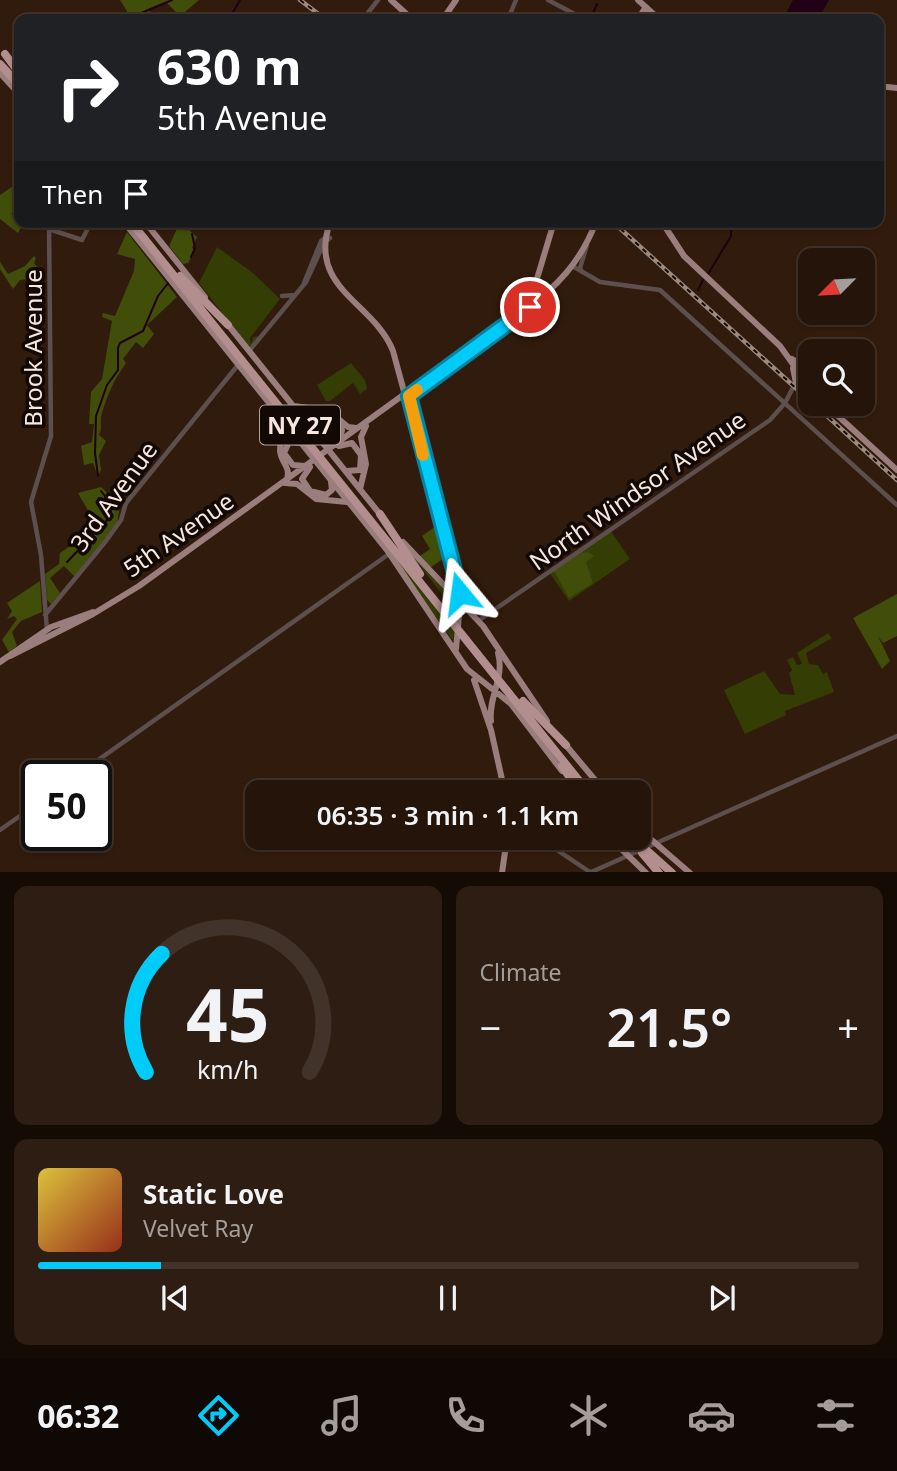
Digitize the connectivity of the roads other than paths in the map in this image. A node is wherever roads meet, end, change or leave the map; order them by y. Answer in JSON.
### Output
{"nodes":[{"id":1,"x":378,"y":0,"type":"edge"},
{"id":2,"x":391,"y":0,"type":"edge"},
{"id":3,"x":548,"y":0,"type":"edge"},
{"id":4,"x":638,"y":0,"type":"edge"},
{"id":5,"x":646,"y":7,"type":"junction"},
{"id":6,"x":367,"y":14,"type":"edge"},
{"id":7,"x":406,"y":14,"type":"edge"},
{"id":8,"x":575,"y":14,"type":"edge"},
{"id":9,"x":641,"y":14,"type":"edge"},
{"id":10,"x":654,"y":14,"type":"edge"},
{"id":11,"x":2,"y":53,"type":"edge"},
{"id":12,"x":0,"y":64,"type":"edge"},
{"id":13,"x":14,"y":67,"type":"edge"},
{"id":14,"x":0,"y":73,"type":"edge"},
{"id":15,"x":14,"y":79,"type":"edge"},
{"id":16,"x":14,"y":88,"type":"edge"},
{"id":17,"x":89,"y":228,"type":"edge"},
{"id":18,"x":129,"y":228,"type":"edge"},
{"id":19,"x":136,"y":228,"type":"edge"},
{"id":20,"x":142,"y":228,"type":"edge"},
{"id":21,"x":150,"y":228,"type":"edge"},
{"id":22,"x":552,"y":228,"type":"edge"},
{"id":23,"x":594,"y":228,"type":"edge"},
{"id":24,"x":666,"y":228,"type":"edge"},
{"id":25,"x":49,"y":229,"type":"joint"},
{"id":26,"x":329,"y":232,"type":"edge"},
{"id":27,"x":587,"y":245,"type":"junction"},
{"id":28,"x":574,"y":267,"type":"junction"},
{"id":29,"x":582,"y":272,"type":"junction"},
{"id":30,"x":180,"y":279,"type":"junction"},
{"id":31,"x":299,"y":292,"type":"junction"},
{"id":32,"x":282,"y":296,"type":"dead end"},
{"id":33,"x":228,"y":325,"type":"junction"},
{"id":34,"x":214,"y":334,"type":"junction"},
{"id":35,"x":249,"y":351,"type":"junction"},
{"id":36,"x":785,"y":351,"type":"junction"},
{"id":37,"x":798,"y":360,"type":"edge"},
{"id":38,"x":239,"y":365,"type":"junction"},
{"id":39,"x":798,"y":371,"type":"edge"},
{"id":40,"x":798,"y":378,"type":"edge"},
{"id":41,"x":796,"y":383,"type":"junction"},
{"id":42,"x":407,"y":395,"type":"junction"},
{"id":43,"x":785,"y":403,"type":"junction"},
{"id":44,"x":291,"y":404,"type":"junction"},
{"id":45,"x":276,"y":412,"type":"junction"},
{"id":46,"x":838,"y":416,"type":"edge"},
{"id":47,"x":362,"y":427,"type":"junction"},
{"id":48,"x":315,"y":435,"type":"junction"},
{"id":49,"x":335,"y":447,"type":"junction"},
{"id":50,"x":307,"y":449,"type":"junction"},
{"id":51,"x":310,"y":464,"type":"junction"},
{"id":52,"x":342,"y":468,"type":"junction"},
{"id":53,"x":897,"y":470,"type":"edge"},
{"id":54,"x":327,"y":474,"type":"junction"},
{"id":55,"x":285,"y":482,"type":"junction"},
{"id":56,"x":361,"y":491,"type":"junction"},
{"id":57,"x":351,"y":505,"type":"junction"},
{"id":58,"x":897,"y":505,"type":"edge"},
{"id":59,"x":380,"y":514,"type":"junction"},
{"id":60,"x":367,"y":525,"type":"junction"},
{"id":61,"x":390,"y":554,"type":"junction"},
{"id":62,"x":411,"y":570,"type":"junction"},
{"id":63,"x":453,"y":572,"type":"junction"},
{"id":64,"x":420,"y":574,"type":"junction"},
{"id":65,"x":460,"y":603,"type":"junction"},
{"id":66,"x":95,"y":612,"type":"junction"},
{"id":67,"x":45,"y":617,"type":"junction"},
{"id":68,"x":476,"y":618,"type":"junction"},
{"id":69,"x":458,"y":625,"type":"junction"},
{"id":70,"x":49,"y":633,"type":"junction"},
{"id":71,"x":33,"y":639,"type":"junction"},
{"id":72,"x":494,"y":641,"type":"junction"},
{"id":73,"x":14,"y":656,"type":"junction"},
{"id":74,"x":458,"y":656,"type":"junction"},
{"id":75,"x":0,"y":662,"type":"edge"},
{"id":76,"x":467,"y":669,"type":"junction"},
{"id":77,"x":503,"y":681,"type":"junction"},
{"id":78,"x":485,"y":685,"type":"junction"},
{"id":79,"x":495,"y":691,"type":"junction"},
{"id":80,"x":523,"y":701,"type":"junction"},
{"id":81,"x":529,"y":717,"type":"junction"},
{"id":82,"x":491,"y":730,"type":"junction"},
{"id":83,"x":897,"y":736,"type":"edge"},
{"id":84,"x":566,"y":745,"type":"junction"},
{"id":85,"x":98,"y":760,"type":"edge"},
{"id":86,"x":502,"y":780,"type":"edge"},
{"id":87,"x":569,"y":780,"type":"edge"},
{"id":88,"x":570,"y":780,"type":"edge"},
{"id":89,"x":579,"y":780,"type":"edge"},
{"id":90,"x":585,"y":780,"type":"edge"},
{"id":91,"x":595,"y":780,"type":"edge"},
{"id":92,"x":21,"y":815,"type":"edge"},
{"id":93,"x":0,"y":830,"type":"edge"},
{"id":94,"x":651,"y":840,"type":"edge"},
{"id":95,"x":655,"y":844,"type":"junction"},
{"id":96,"x":505,"y":850,"type":"edge"},
{"id":97,"x":557,"y":850,"type":"edge"},
{"id":98,"x":621,"y":850,"type":"edge"},
{"id":99,"x":644,"y":852,"type":"joint"},
{"id":100,"x":627,"y":856,"type":"junction"},
{"id":101,"x":502,"y":872,"type":"edge"},
{"id":102,"x":590,"y":872,"type":"edge"},
{"id":103,"x":645,"y":872,"type":"edge"},
{"id":104,"x":661,"y":872,"type":"edge"},
{"id":105,"x":674,"y":872,"type":"edge"},
{"id":106,"x":689,"y":872,"type":"edge"}],
"edges":[{"from":1,"to":6,"type":"street"},
{"from":2,"to":7,"type":"main road"},
{"from":3,"to":8,"type":"street"},
{"from":4,"to":5,"type":"main road"},
{"from":5,"to":9,"type":"main road"},
{"from":5,"to":10,"type":"main road"},
{"from":11,"to":13,"type":"highway"},
{"from":12,"to":15,"type":"highway"},
{"from":14,"to":16,"type":"main road"},
{"from":17,"to":25,"type":"street"},
{"from":18,"to":34,"type":"main road"},
{"from":19,"to":30,"type":"highway","number":"NY 27"},
{"from":20,"to":30,"type":"highway","number":"NY 27"},
{"from":21,"to":33,"type":"main road"},
{"from":22,"to":42,"type":"main road","name":"5th Avenue"},
{"from":23,"to":27,"type":"main road","name":"5th Avenue"},
{"from":24,"to":36,"type":"main road"},
{"from":25,"to":67,"type":"street","name":"Brook Avenue"},
{"from":26,"to":31,"type":"street"},
{"from":26,"to":42,"type":"main road"},
{"from":27,"to":28,"type":"main road","name":"5th Avenue"},
{"from":27,"to":29,"type":"street"},
{"from":28,"to":29,"type":"street"},
{"from":28,"to":42,"type":"main road","name":"5th Avenue"},
{"from":29,"to":43,"type":"street"},
{"from":30,"to":33,"type":"highway"},
{"from":30,"to":34,"type":"highway"},
{"from":30,"to":62,"type":"highway","number":"NY 27"},
{"from":30,"to":64,"type":"highway","number":"NY 27"},
{"from":31,"to":32,"type":"street"},
{"from":31,"to":35,"type":"street"},
{"from":33,"to":35,"type":"main road"},
{"from":34,"to":38,"type":"main road"},
{"from":35,"to":44,"type":"main road"},
{"from":36,"to":37,"type":"main road"},
{"from":36,"to":39,"type":"main road"},
{"from":36,"to":41,"type":"main road"},
{"from":38,"to":45,"type":"main road"},
{"from":38,"to":67,"type":"street","name":"3rd Avenue"},
{"from":40,"to":41,"type":"street","name":"North Windsor Avenue"},
{"from":41,"to":43,"type":"street","name":"North Windsor Avenue"},
{"from":42,"to":47,"type":"main road","name":"5th Avenue"},
{"from":42,"to":63,"type":"main road"},
{"from":43,"to":58,"type":"street"},
{"from":43,"to":68,"type":"street","name":"North Windsor Avenue"},
{"from":44,"to":47,"type":"main road"},
{"from":44,"to":48,"type":"main road"},
{"from":45,"to":50,"type":"main road"},
{"from":45,"to":55,"type":"main road"},
{"from":46,"to":53,"type":"main road"},
{"from":47,"to":49,"type":"main road","name":"5th Avenue"},
{"from":47,"to":56,"type":"main road"},
{"from":48,"to":49,"type":"main road"},
{"from":48,"to":52,"type":"main road"},
{"from":49,"to":51,"type":"main road","name":"5th Avenue"},
{"from":49,"to":52,"type":"main road"},
{"from":50,"to":51,"type":"main road"},
{"from":50,"to":54,"type":"main road"},
{"from":51,"to":54,"type":"main road"},
{"from":51,"to":55,"type":"main road","name":"5th Avenue"},
{"from":52,"to":56,"type":"main road"},
{"from":54,"to":57,"type":"main road"},
{"from":55,"to":57,"type":"main road"},
{"from":55,"to":66,"type":"main road","name":"5th Avenue"},
{"from":56,"to":59,"type":"main road"},
{"from":57,"to":60,"type":"main road"},
{"from":59,"to":64,"type":"highway"},
{"from":59,"to":65,"type":"main road"},
{"from":60,"to":61,"type":"main road"},
{"from":60,"to":62,"type":"highway"},
{"from":61,"to":74,"type":"main road"},
{"from":61,"to":85,"type":"street"},
{"from":62,"to":69,"type":"highway","number":"NY 27"},
{"from":63,"to":65,"type":"main road"},
{"from":63,"to":68,"type":"main road"},
{"from":64,"to":69,"type":"highway","number":"NY 27"},
{"from":65,"to":68,"type":"main road"},
{"from":65,"to":69,"type":"main road"},
{"from":66,"to":70,"type":"main road","name":"5th Avenue"},
{"from":66,"to":70,"type":"main road","name":"5th Avenue"},
{"from":67,"to":70,"type":"street","name":"Brook Avenue"},
{"from":67,"to":71,"type":"street","name":"3rd Avenue"},
{"from":68,"to":69,"type":"main road"},
{"from":68,"to":72,"type":"main road"},
{"from":69,"to":74,"type":"main road"},
{"from":69,"to":77,"type":"highway","number":"NY 27"},
{"from":70,"to":71,"type":"main road","name":"5th Avenue"},
{"from":70,"to":73,"type":"main road"},
{"from":71,"to":73,"type":"main road","name":"5th Avenue"},
{"from":72,"to":77,"type":"main road"},
{"from":72,"to":84,"type":"main road"},
{"from":73,"to":75,"type":"main road","name":"5th Avenue"},
{"from":74,"to":76,"type":"main road"},
{"from":76,"to":78,"type":"main road"},
{"from":76,"to":82,"type":"main road"},
{"from":77,"to":78,"type":"main road"},
{"from":77,"to":79,"type":"main road"},
{"from":77,"to":80,"type":"highway","number":"NY 27"},
{"from":77,"to":81,"type":"highway","number":"NY 27"},
{"from":78,"to":79,"type":"main road"},
{"from":79,"to":82,"type":"main road"},
{"from":79,"to":87,"type":"main road"},
{"from":80,"to":84,"type":"highway"},
{"from":80,"to":90,"type":"highway","number":"NY 27"},
{"from":81,"to":88,"type":"highway"},
{"from":81,"to":89,"type":"highway","number":"NY 27"},
{"from":82,"to":86,"type":"main road"},
{"from":83,"to":95,"type":"street"},
{"from":84,"to":91,"type":"main road"},
{"from":92,"to":93,"type":"street"},
{"from":94,"to":95,"type":"main road"},
{"from":95,"to":100,"type":"street"},
{"from":95,"to":106,"type":"main road"},
{"from":96,"to":101,"type":"main road"},
{"from":97,"to":102,"type":"street"},
{"from":98,"to":100,"type":"main road"},
{"from":99,"to":104,"type":"highway"},
{"from":99,"to":105,"type":"highway"},
{"from":100,"to":102,"type":"street"},
{"from":100,"to":103,"type":"main road"}]}
